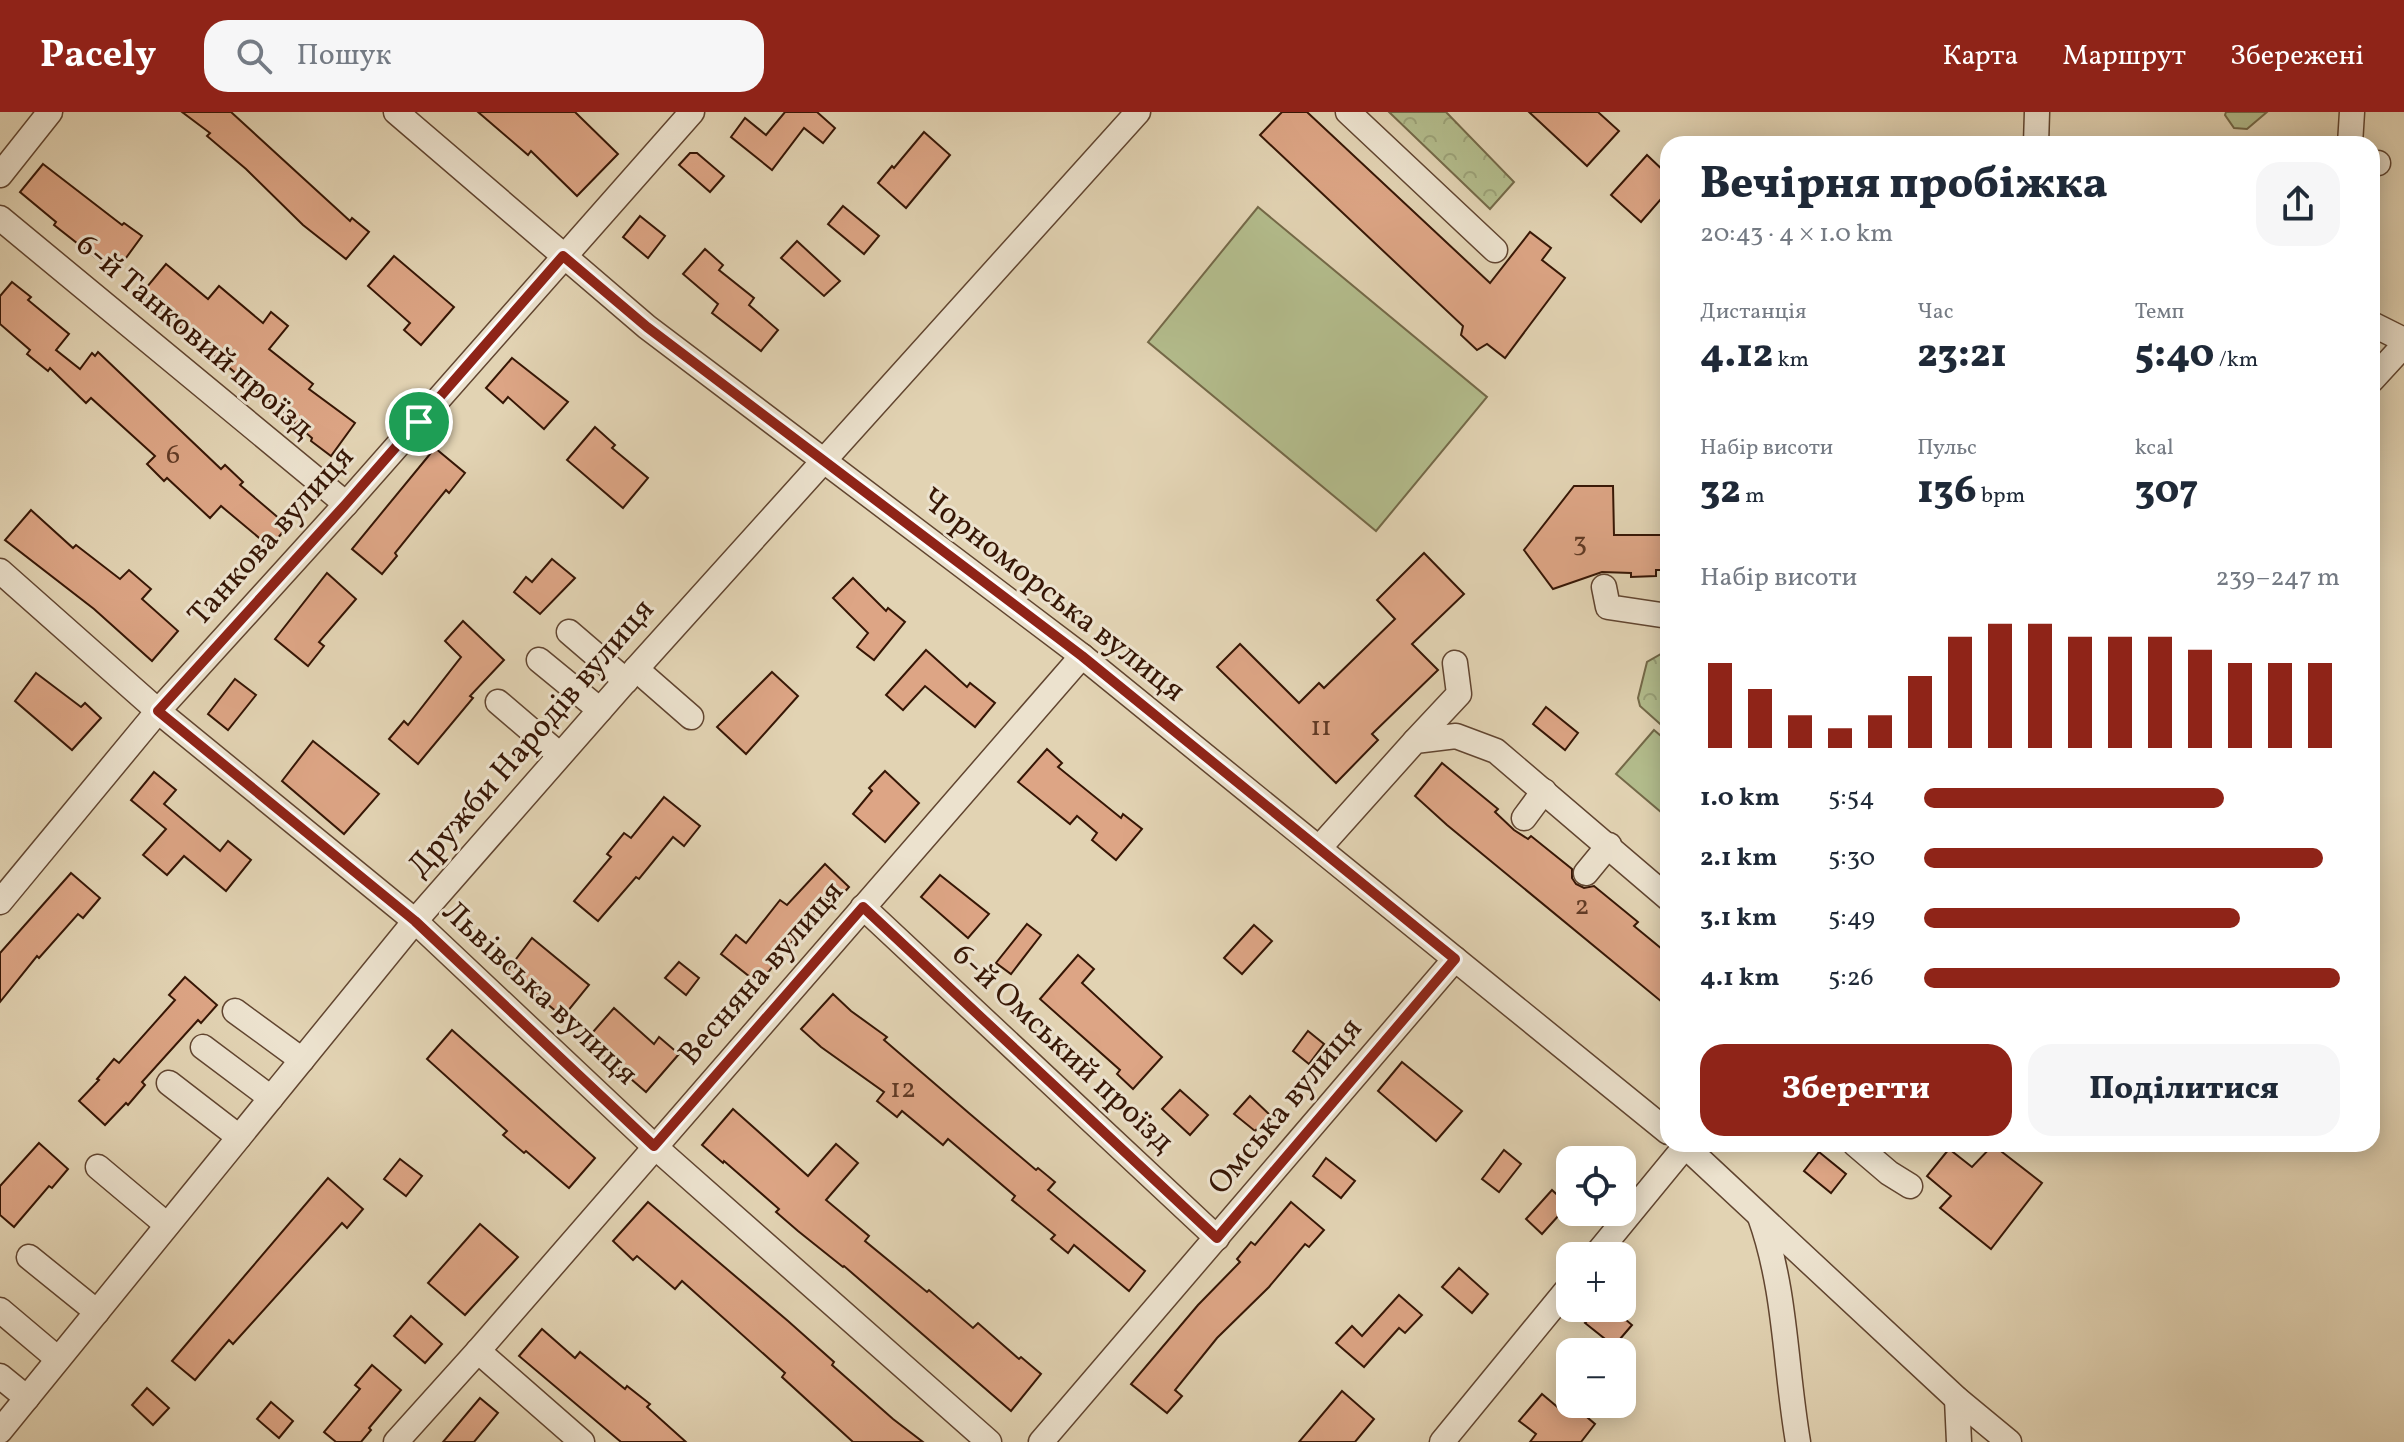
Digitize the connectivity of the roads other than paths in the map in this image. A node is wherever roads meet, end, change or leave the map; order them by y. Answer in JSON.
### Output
{"nodes":[{"id":1,"x":50,"y":112,"type":"edge"},
{"id":2,"x":396,"y":112,"type":"edge"},
{"id":3,"x":692,"y":112,"type":"edge"},
{"id":4,"x":1138,"y":112,"type":"edge"},
{"id":5,"x":1348,"y":112,"type":"edge"},
{"id":6,"x":2037,"y":112,"type":"edge"},
{"id":7,"x":2352,"y":112,"type":"edge"},
{"id":8,"x":2036,"y":136,"type":"edge"},
{"id":9,"x":2350,"y":136,"type":"edge"},
{"id":10,"x":0,"y":175,"type":"edge"},
{"id":11,"x":0,"y":218,"type":"edge"},
{"id":12,"x":1495,"y":250,"type":"dead end"},
{"id":13,"x":563,"y":256,"type":"junction"},
{"id":14,"x":2380,"y":329,"type":"edge"},
{"id":15,"x":2404,"y":343,"type":"edge"},
{"id":16,"x":2380,"y":371,"type":"edge"},
{"id":17,"x":824,"y":460,"type":"junction"},
{"id":18,"x":346,"y":504,"type":"junction"},
{"id":19,"x":0,"y":571,"type":"edge"},
{"id":20,"x":1604,"y":587,"type":"dead end"},
{"id":21,"x":1660,"y":615,"type":"edge"},
{"id":22,"x":569,"y":632,"type":"dead end"},
{"id":23,"x":1082,"y":656,"type":"junction"},
{"id":24,"x":539,"y":660,"type":"dead end"},
{"id":25,"x":1455,"y":663,"type":"dead end"},
{"id":26,"x":631,"y":675,"type":"junction"},
{"id":27,"x":498,"y":702,"type":"dead end"},
{"id":28,"x":600,"y":710,"type":"junction"},
{"id":29,"x":158,"y":711,"type":"junction"},
{"id":30,"x":691,"y":717,"type":"dead end"},
{"id":31,"x":1415,"y":741,"type":"junction"},
{"id":32,"x":560,"y":755,"type":"junction"},
{"id":33,"x":1544,"y":791,"type":"junction"},
{"id":34,"x":1524,"y":818,"type":"dead end"},
{"id":35,"x":1609,"y":845,"type":"junction"},
{"id":36,"x":1320,"y":847,"type":"junction"},
{"id":37,"x":1586,"y":873,"type":"dead end"},
{"id":38,"x":1660,"y":891,"type":"edge"},
{"id":39,"x":0,"y":902,"type":"edge"},
{"id":40,"x":863,"y":907,"type":"junction"},
{"id":41,"x":415,"y":921,"type":"junction"},
{"id":42,"x":1455,"y":959,"type":"junction"},
{"id":43,"x":235,"y":1011,"type":"dead end"},
{"id":44,"x":203,"y":1047,"type":"dead end"},
{"id":45,"x":302,"y":1060,"type":"junction"},
{"id":46,"x":169,"y":1083,"type":"dead end"},
{"id":47,"x":271,"y":1098,"type":"junction"},
{"id":48,"x":1660,"y":1125,"type":"edge"},
{"id":49,"x":239,"y":1137,"type":"junction"},
{"id":50,"x":654,"y":1146,"type":"junction"},
{"id":51,"x":1673,"y":1152,"type":"edge"},
{"id":52,"x":1692,"y":1152,"type":"edge"},
{"id":53,"x":1864,"y":1152,"type":"edge"},
{"id":54,"x":98,"y":1167,"type":"dead end"},
{"id":55,"x":1910,"y":1186,"type":"dead end"},
{"id":56,"x":1758,"y":1211,"type":"junction"},
{"id":57,"x":167,"y":1225,"type":"junction"},
{"id":58,"x":1217,"y":1238,"type":"junction"},
{"id":59,"x":1606,"y":1242,"type":"edge"},
{"id":60,"x":29,"y":1257,"type":"dead end"},
{"id":61,"x":1556,"y":1304,"type":"edge"},
{"id":62,"x":0,"y":1310,"type":"edge"},
{"id":63,"x":97,"y":1312,"type":"junction"},
{"id":64,"x":478,"y":1351,"type":"junction"},
{"id":65,"x":58,"y":1359,"type":"junction"},
{"id":66,"x":0,"y":1376,"type":"edge"},
{"id":67,"x":27,"y":1398,"type":"junction"},
{"id":68,"x":1957,"y":1399,"type":"junction"},
{"id":69,"x":0,"y":1431,"type":"edge"},
{"id":70,"x":1453,"y":1438,"type":"edge"},
{"id":71,"x":396,"y":1442,"type":"edge"},
{"id":72,"x":582,"y":1442,"type":"edge"},
{"id":73,"x":989,"y":1442,"type":"edge"},
{"id":74,"x":1041,"y":1442,"type":"edge"},
{"id":75,"x":1798,"y":1442,"type":"edge"},
{"id":76,"x":1959,"y":1442,"type":"edge"},
{"id":77,"x":2009,"y":1442,"type":"edge"}],
"edges":[{"from":1,"to":10,"type":"street"},
{"from":2,"to":13,"type":"street","name":"Чорноморська вулиця"},
{"from":3,"to":13,"type":"street","name":"Танкова вулиця"},
{"from":4,"to":17,"type":"street","name":"Дружби Народів вулиця"},
{"from":5,"to":12,"type":"street"},
{"from":6,"to":8,"type":"street"},
{"from":7,"to":9,"type":"street"},
{"from":11,"to":18,"type":"street","name":"6-й Танковий проїзд"},
{"from":13,"to":17,"type":"street","name":"Чорноморська вулиця"},
{"from":13,"to":18,"type":"street","name":"Танкова вулиця"},
{"from":14,"to":15,"type":"street"},
{"from":15,"to":16,"type":"street"},
{"from":17,"to":23,"type":"street","name":"Чорноморська вулиця"},
{"from":17,"to":26,"type":"street","name":"Дружби Народів вулиця"},
{"from":18,"to":29,"type":"street","name":"Танкова вулиця"},
{"from":19,"to":29,"type":"street","name":"Львівська вулиця"},
{"from":20,"to":21,"type":"street"},
{"from":22,"to":26,"type":"street"},
{"from":23,"to":36,"type":"street","name":"Чорноморська вулиця"},
{"from":23,"to":40,"type":"street","name":"Весняна вулиця"},
{"from":24,"to":28,"type":"street"},
{"from":25,"to":31,"type":"street"},
{"from":26,"to":28,"type":"street","name":"Дружби Народів вулиця"},
{"from":26,"to":30,"type":"street"},
{"from":27,"to":32,"type":"street"},
{"from":28,"to":32,"type":"street","name":"Дружби Народів вулиця"},
{"from":29,"to":39,"type":"street","name":"Танкова вулиця"},
{"from":29,"to":41,"type":"street","name":"Львівська вулиця"},
{"from":31,"to":33,"type":"street"},
{"from":31,"to":36,"type":"street"},
{"from":32,"to":41,"type":"street","name":"Дружби Народів вулиця"},
{"from":33,"to":34,"type":"street"},
{"from":33,"to":35,"type":"street"},
{"from":35,"to":37,"type":"street"},
{"from":35,"to":38,"type":"street"},
{"from":36,"to":42,"type":"street","name":"Чорноморська вулиця"},
{"from":40,"to":50,"type":"street","name":"Весняна вулиця"},
{"from":40,"to":58,"type":"street","name":"6-й Омський проїзд"},
{"from":41,"to":45,"type":"street","name":"Дружби Народів вулиця"},
{"from":41,"to":50,"type":"street","name":"Львівська вулиця"},
{"from":42,"to":48,"type":"street","name":"Чорноморська вулиця"},
{"from":42,"to":58,"type":"street","name":"Омська вулиця"},
{"from":43,"to":45,"type":"street"},
{"from":44,"to":47,"type":"street"},
{"from":45,"to":47,"type":"street","name":"Дружби Народів вулиця"},
{"from":46,"to":49,"type":"street"},
{"from":47,"to":49,"type":"street","name":"Дружби Народів вулиця"},
{"from":49,"to":57,"type":"street","name":"Дружби Народів вулиця"},
{"from":50,"to":64,"type":"street","name":"Весняна вулиця"},
{"from":50,"to":73,"type":"street","name":"Львівська вулиця"},
{"from":51,"to":59,"type":"street"},
{"from":52,"to":56,"type":"street","name":"Чорноморська вулиця"},
{"from":53,"to":55,"type":"street"},
{"from":54,"to":57,"type":"street"},
{"from":56,"to":68,"type":"street","name":"Чорноморська вулиця"},
{"from":56,"to":75,"type":"street"},
{"from":57,"to":63,"type":"street","name":"Дружби Народів вулиця"},
{"from":58,"to":74,"type":"street","name":"Омська вулиця"},
{"from":60,"to":63,"type":"street"},
{"from":61,"to":70,"type":"street"},
{"from":62,"to":65,"type":"street"},
{"from":63,"to":65,"type":"street","name":"Дружби Народів вулиця"},
{"from":64,"to":71,"type":"street","name":"Весняна вулиця"},
{"from":64,"to":72,"type":"street"},
{"from":65,"to":67,"type":"street","name":"Дружби Народів вулиця"},
{"from":66,"to":67,"type":"street"},
{"from":67,"to":69,"type":"street","name":"Дружби Народів вулиця"},
{"from":68,"to":76,"type":"street"},
{"from":68,"to":77,"type":"street","name":"Чорноморська вулиця"}]}
